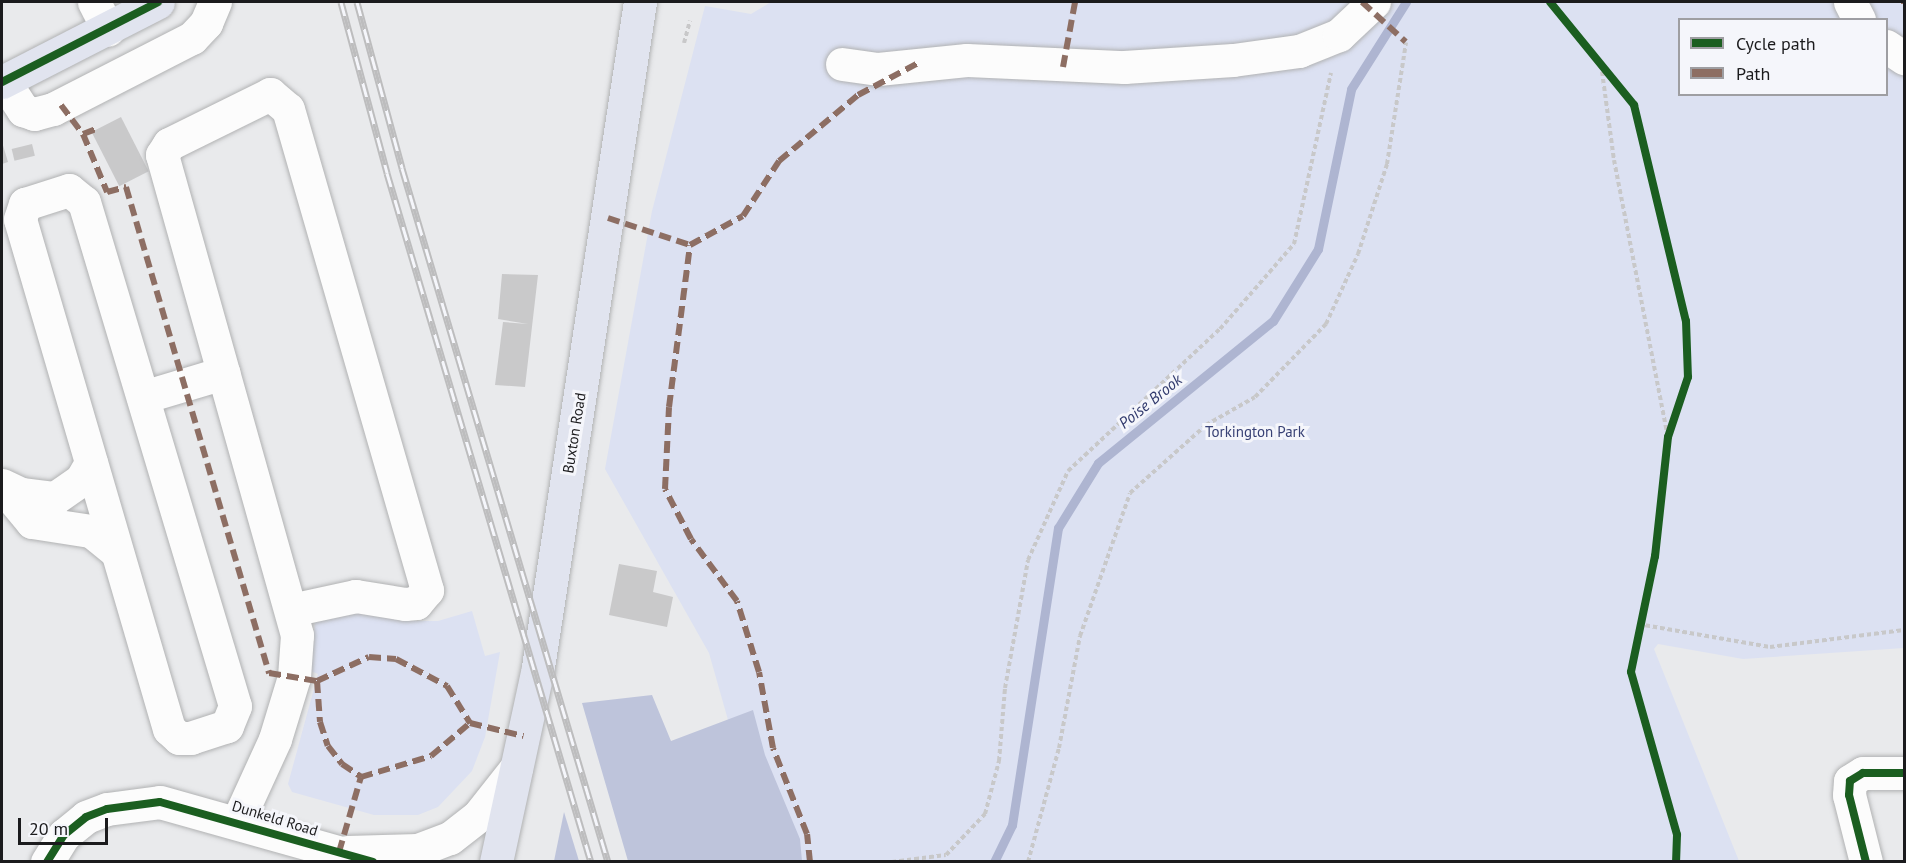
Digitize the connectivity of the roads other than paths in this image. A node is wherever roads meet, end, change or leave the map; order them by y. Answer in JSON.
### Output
{"nodes":[{"id":1,"x":158,"y":2,"type":"edge"},
{"id":2,"x":215,"y":2,"type":"edge"},
{"id":3,"x":640,"y":2,"type":"edge"},
{"id":4,"x":1374,"y":2,"type":"edge"},
{"id":5,"x":1850,"y":2,"type":"edge"},
{"id":6,"x":101,"y":16,"type":"edge"},
{"id":7,"x":1858,"y":18,"type":"edge"},
{"id":8,"x":1888,"y":47,"type":"edge"},
{"id":9,"x":1905,"y":58,"type":"edge"},
{"id":10,"x":842,"y":64,"type":"dead end"},
{"id":11,"x":3,"y":82,"type":"edge"},
{"id":12,"x":223,"y":374,"type":"junction"},
{"id":13,"x":143,"y":397,"type":"junction"},
{"id":14,"x":91,"y":463,"type":"junction"},
{"id":15,"x":2,"y":486,"type":"edge"},
{"id":16,"x":116,"y":551,"type":"junction"},
{"id":17,"x":291,"y":610,"type":"junction"},
{"id":18,"x":516,"y":768,"type":"junction"},
{"id":19,"x":1905,"y":773,"type":"edge"},
{"id":20,"x":238,"y":820,"type":"junction"},
{"id":21,"x":346,"y":857,"type":"edge"},
{"id":22,"x":47,"y":861,"type":"edge"},
{"id":23,"x":373,"y":861,"type":"edge"},
{"id":24,"x":496,"y":861,"type":"edge"},
{"id":25,"x":1866,"y":861,"type":"edge"}],
"edges":[{"from":1,"to":6,"type":"highway"},
{"from":2,"to":11,"type":"street"},
{"from":3,"to":18,"type":"highway","name":"Buxton Road"},
{"from":4,"to":10,"type":"street"},
{"from":5,"to":7,"type":"street"},
{"from":6,"to":11,"type":"highway"},
{"from":8,"to":9,"type":"street"},
{"from":12,"to":13,"type":"street"},
{"from":12,"to":17,"type":"street"},
{"from":12,"to":17,"type":"street"},
{"from":13,"to":14,"type":"street"},
{"from":13,"to":16,"type":"street"},
{"from":14,"to":15,"type":"street"},
{"from":14,"to":16,"type":"street"},
{"from":15,"to":16,"type":"street"},
{"from":17,"to":20,"type":"street"},
{"from":18,"to":21,"type":"street","name":"Dunkeld Road"},
{"from":18,"to":24,"type":"highway","name":"Buxton Road"},
{"from":19,"to":25,"type":"street"},
{"from":20,"to":21,"type":"street","name":"Dunkeld Road"},
{"from":20,"to":22,"type":"street","name":"Dunkeld Road"},
{"from":21,"to":23,"type":"street","name":"Dunkeld Road"}]}
